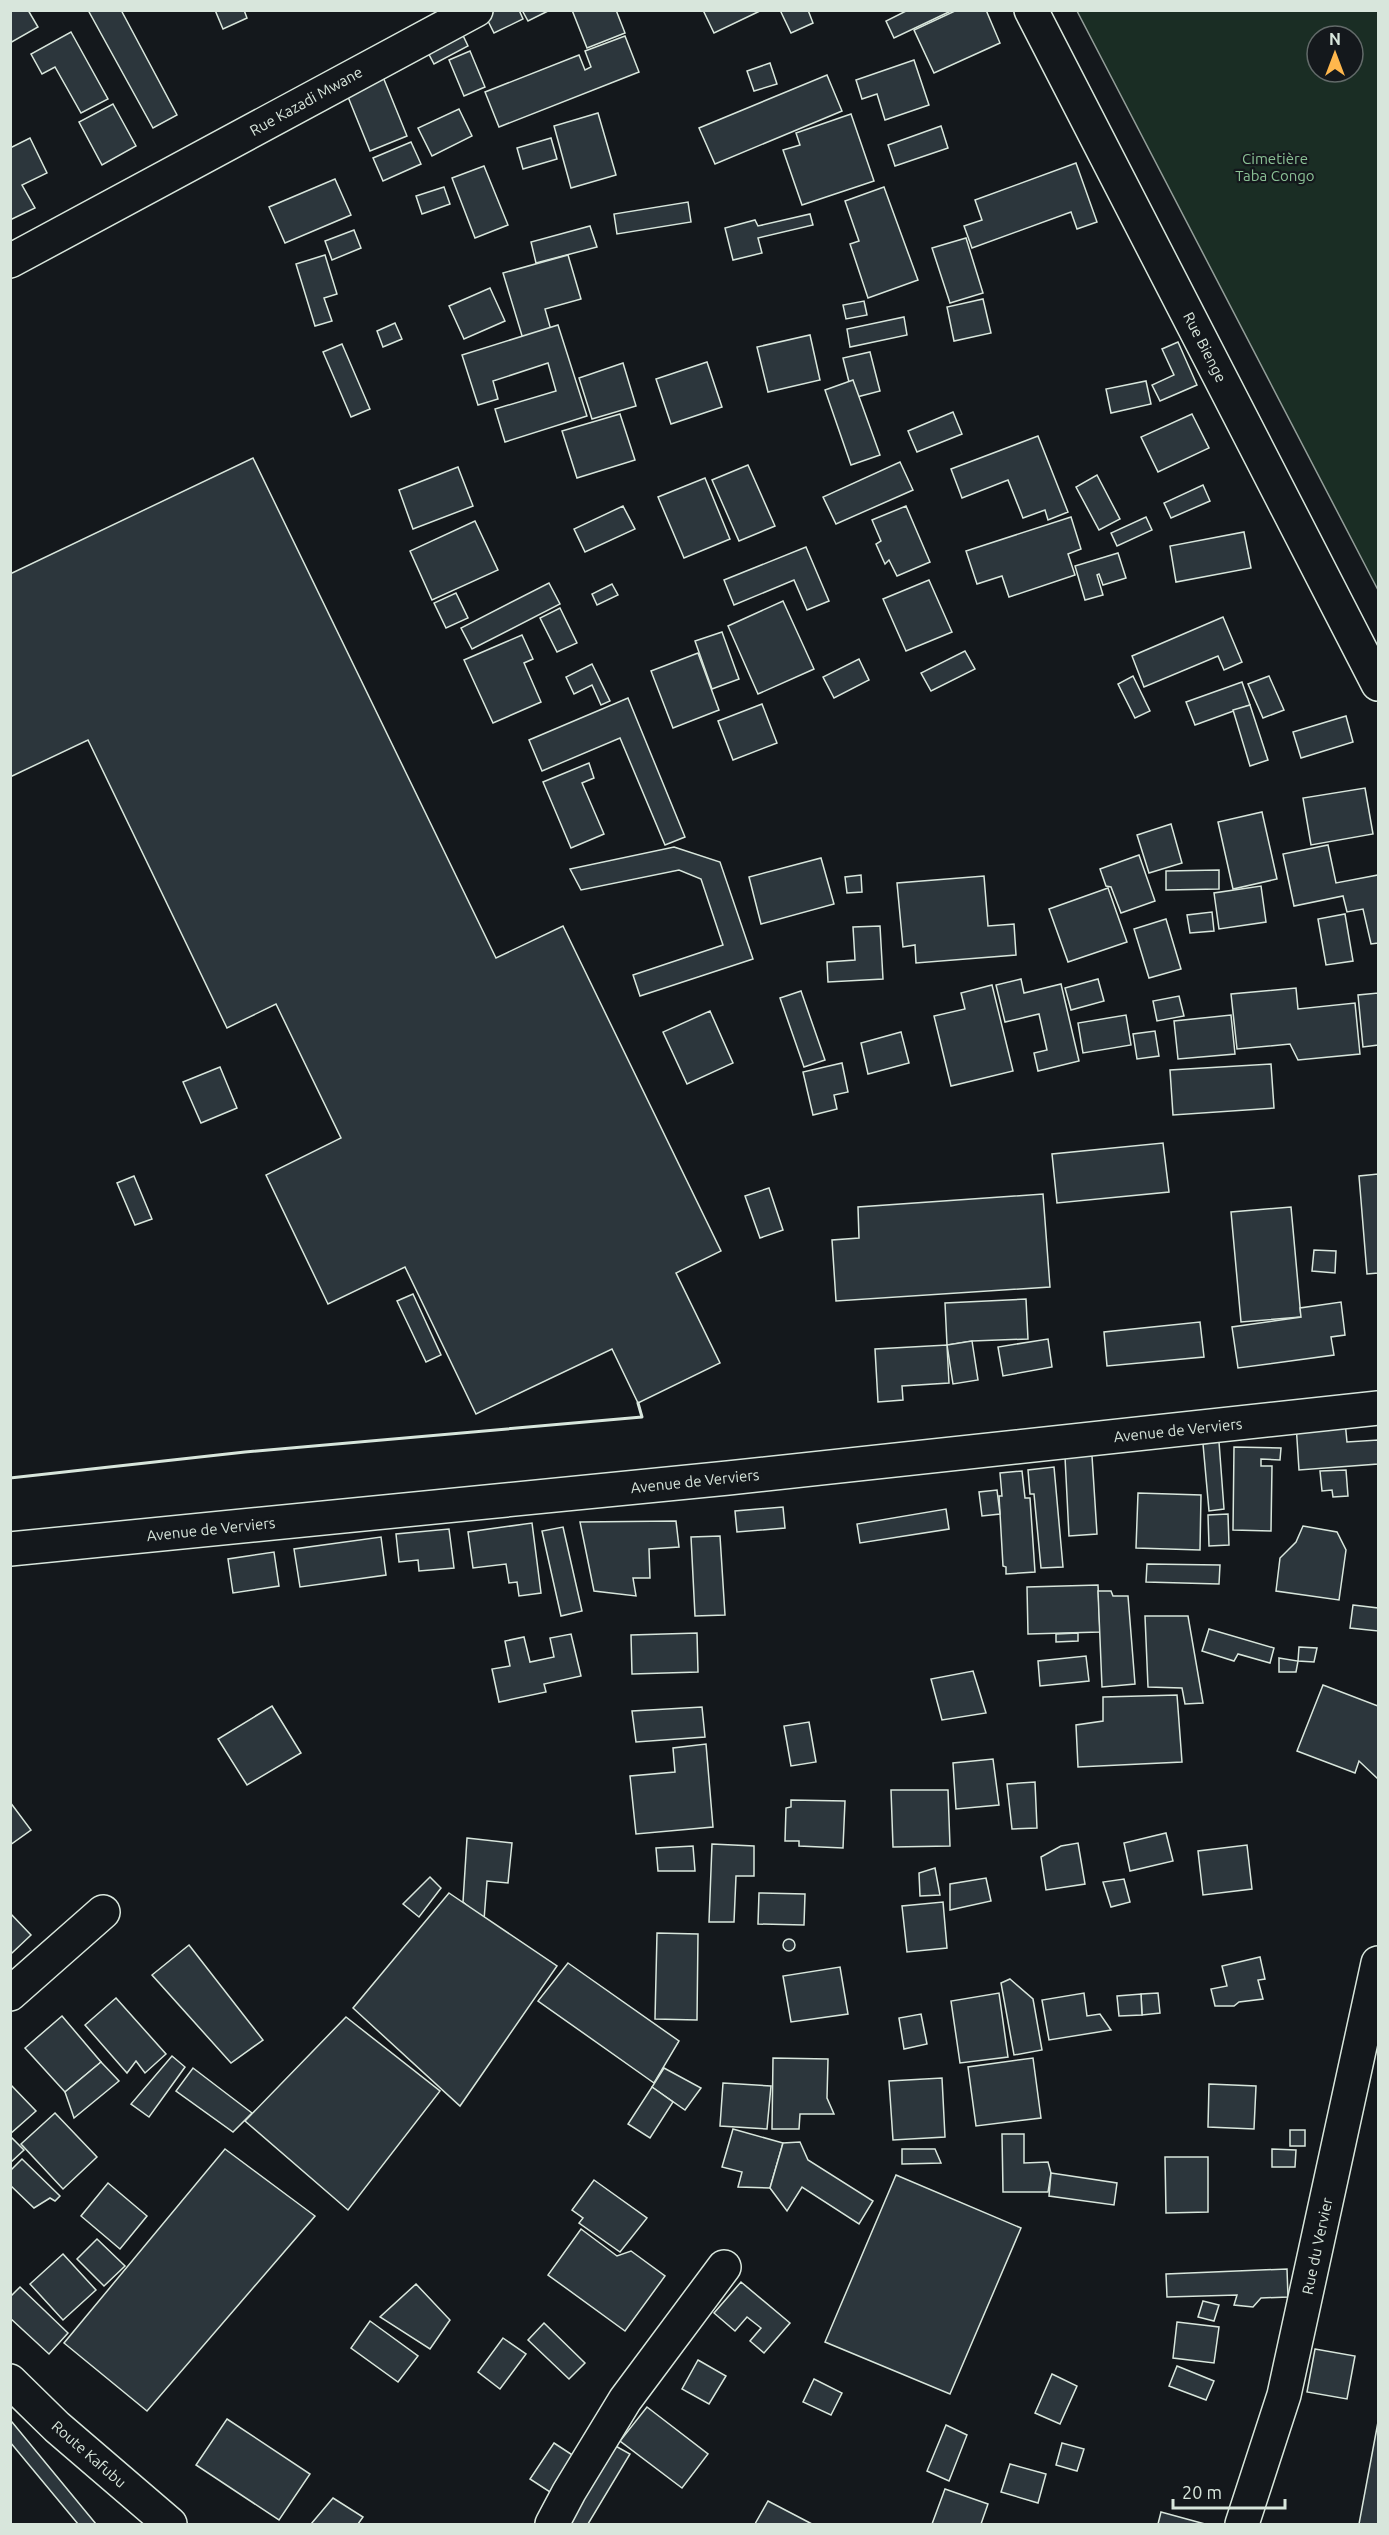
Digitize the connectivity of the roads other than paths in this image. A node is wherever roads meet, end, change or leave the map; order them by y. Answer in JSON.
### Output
{"nodes":[{"id":1,"x":476,"y":10,"type":"edge"},
{"id":2,"x":1031,"y":10,"type":"edge"},
{"id":3,"x":10,"y":261,"type":"edge"},
{"id":4,"x":1378,"y":684,"type":"edge"},
{"id":5,"x":1378,"y":1408,"type":"edge"},
{"id":6,"x":10,"y":1549,"type":"edge"},
{"id":7,"x":103,"y":1912,"type":"dead end"},
{"id":8,"x":1378,"y":1963,"type":"edge"},
{"id":9,"x":10,"y":1994,"type":"edge"},
{"id":10,"x":724,"y":2267,"type":"dead end"},
{"id":11,"x":10,"y":2380,"type":"edge"},
{"id":12,"x":170,"y":2524,"type":"edge"},
{"id":13,"x":552,"y":2524,"type":"edge"},
{"id":14,"x":1242,"y":2524,"type":"edge"}],
"edges":[{"from":1,"to":3,"type":"street","name":"Rue Kazadi Mwane"},
{"from":2,"to":4,"type":"street","name":"Rue Bienge"},
{"from":5,"to":6,"type":"street","name":"Avenue de Verviers"},
{"from":7,"to":9,"type":"street"},
{"from":8,"to":14,"type":"street","name":"Rue du Vervier"},
{"from":10,"to":13,"type":"street"},
{"from":11,"to":12,"type":"street","name":"Route Kafubu"}]}
